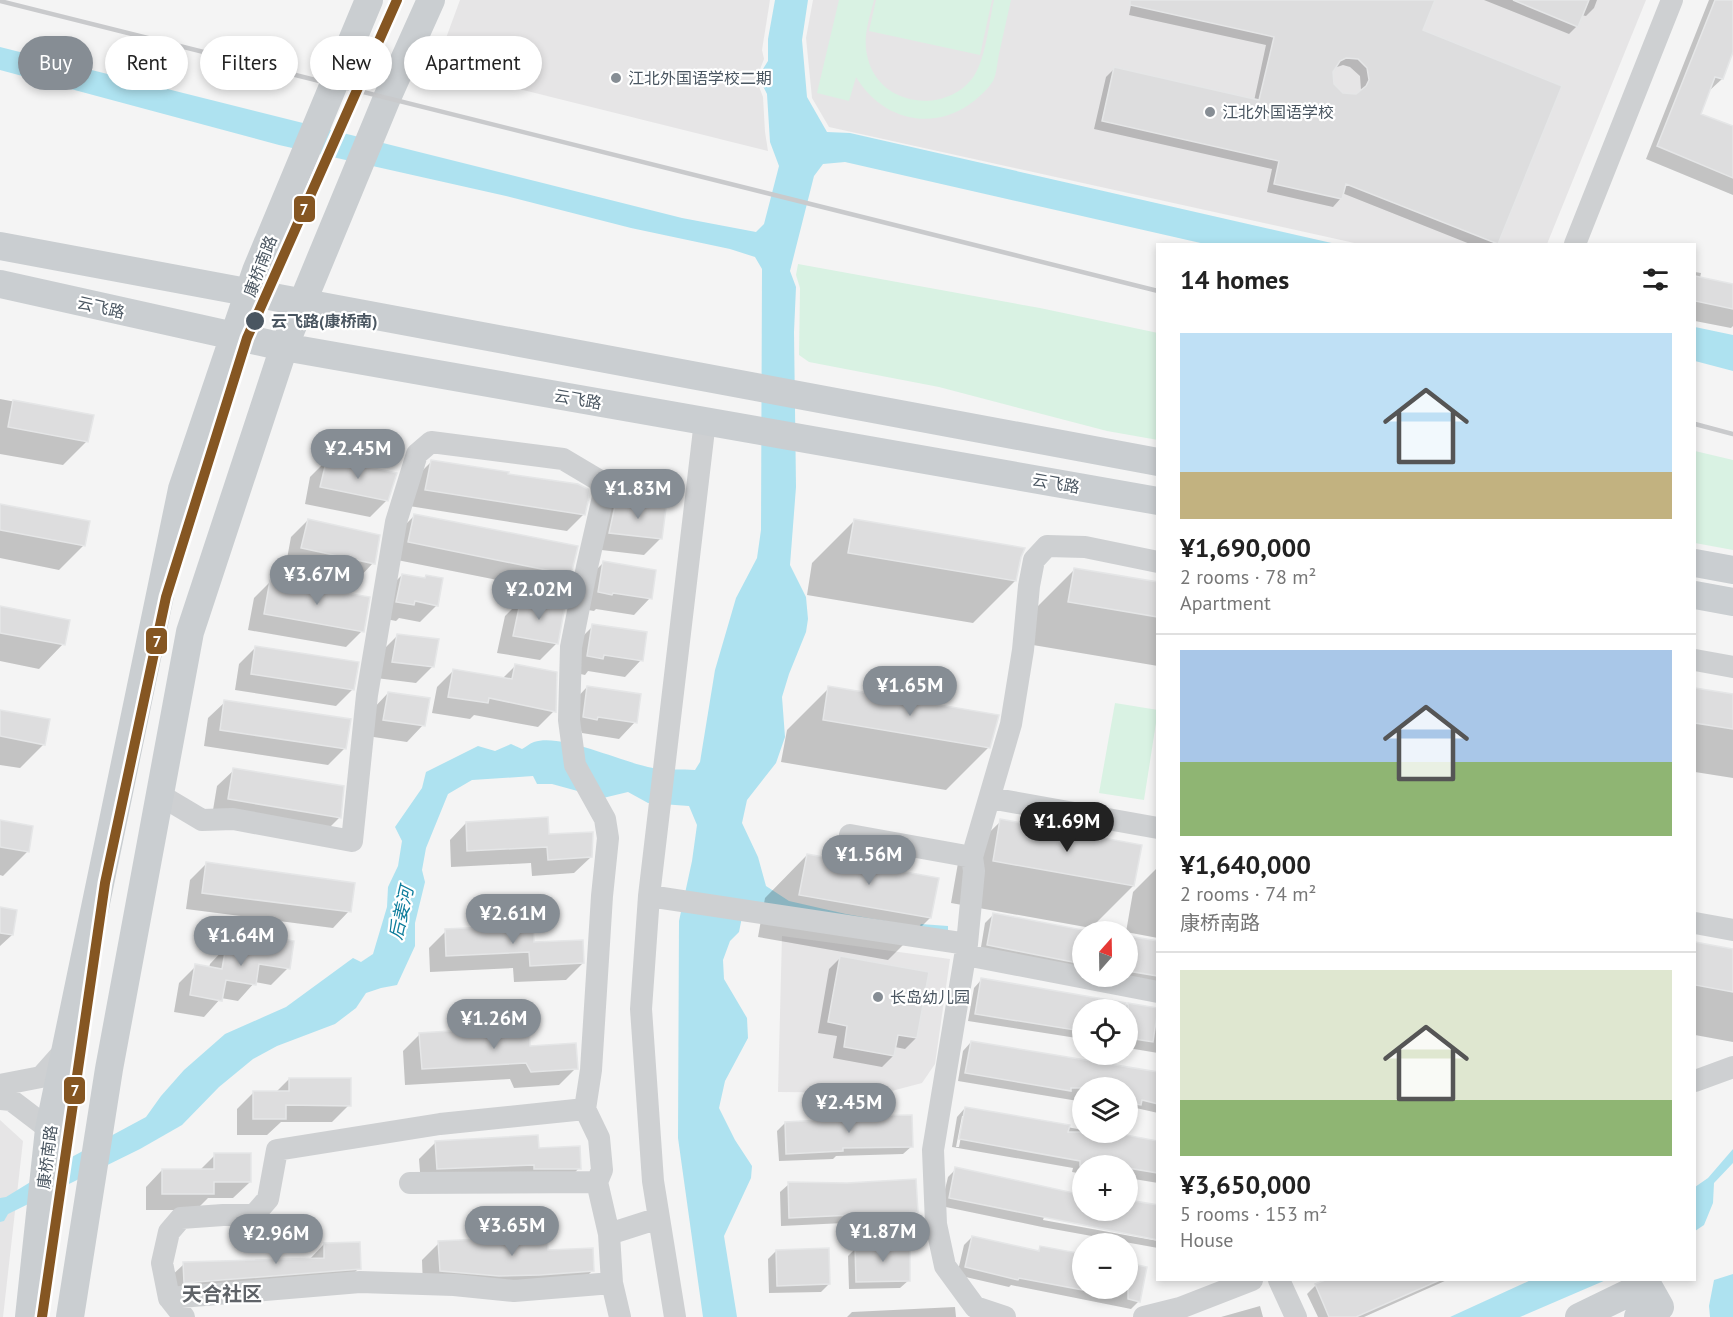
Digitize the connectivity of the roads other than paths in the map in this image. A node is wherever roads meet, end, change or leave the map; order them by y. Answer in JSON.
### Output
{"nodes":[{"id":1,"x":369,"y":0,"type":"edge"},
{"id":2,"x":431,"y":0,"type":"edge"},
{"id":3,"x":1672,"y":0,"type":"edge"},
{"id":4,"x":1575,"y":243,"type":"edge"},
{"id":5,"x":0,"y":246,"type":"edge"},
{"id":6,"x":0,"y":284,"type":"edge"},
{"id":7,"x":249,"y":292,"type":"junction"},
{"id":8,"x":303,"y":302,"type":"junction"},
{"id":9,"x":234,"y":338,"type":"junction"},
{"id":10,"x":284,"y":347,"type":"junction"},
{"id":11,"x":716,"y":423,"type":"junction"},
{"id":12,"x":1156,"y":462,"type":"edge"},
{"id":13,"x":1156,"y":501,"type":"edge"},
{"id":14,"x":1156,"y":562,"type":"edge"},
{"id":15,"x":1696,"y":563,"type":"edge"},
{"id":16,"x":1733,"y":570,"type":"edge"},
{"id":17,"x":1696,"y":595,"type":"edge"},
{"id":18,"x":1733,"y":602,"type":"edge"},
{"id":19,"x":1696,"y":660,"type":"edge"},
{"id":20,"x":1733,"y":667,"type":"edge"},
{"id":21,"x":160,"y":795,"type":"junction"},
{"id":22,"x":990,"y":798,"type":"junction"},
{"id":23,"x":1156,"y":828,"type":"edge"},
{"id":24,"x":850,"y":835,"type":"dead end"},
{"id":25,"x":972,"y":857,"type":"junction"},
{"id":26,"x":649,"y":896,"type":"junction"},
{"id":27,"x":1696,"y":923,"type":"edge"},
{"id":28,"x":1733,"y":930,"type":"edge"},
{"id":29,"x":967,"y":950,"type":"junction"},
{"id":30,"x":1156,"y":992,"type":"edge"},
{"id":31,"x":65,"y":1050,"type":"junction"},
{"id":32,"x":1733,"y":1067,"type":"edge"},
{"id":33,"x":1696,"y":1081,"type":"edge"},
{"id":34,"x":0,"y":1085,"type":"edge"},
{"id":35,"x":0,"y":1099,"type":"edge"},
{"id":36,"x":585,"y":1109,"type":"junction"},
{"id":37,"x":49,"y":1130,"type":"junction"},
{"id":38,"x":597,"y":1182,"type":"junction"},
{"id":39,"x":410,"y":1183,"type":"dead end"},
{"id":40,"x":659,"y":1218,"type":"junction"},
{"id":41,"x":609,"y":1234,"type":"junction"},
{"id":42,"x":1247,"y":1281,"type":"edge"},
{"id":43,"x":1279,"y":1281,"type":"edge"},
{"id":44,"x":612,"y":1283,"type":"junction"},
{"id":45,"x":1202,"y":1290,"type":"edge"},
{"id":46,"x":169,"y":1298,"type":"junction"},
{"id":47,"x":29,"y":1317,"type":"edge"},
{"id":48,"x":70,"y":1317,"type":"edge"},
{"id":49,"x":184,"y":1317,"type":"edge"},
{"id":50,"x":620,"y":1317,"type":"edge"},
{"id":51,"x":675,"y":1317,"type":"edge"},
{"id":52,"x":1005,"y":1317,"type":"edge"},
{"id":53,"x":1144,"y":1317,"type":"edge"},
{"id":54,"x":1296,"y":1317,"type":"edge"},
{"id":55,"x":1579,"y":1317,"type":"edge"},
{"id":56,"x":1638,"y":1317,"type":"edge"}],
"edges":[{"from":1,"to":7,"type":"main road","name":"康桥南路"},
{"from":2,"to":8,"type":"main road"},
{"from":3,"to":4,"type":"street"},
{"from":5,"to":7,"type":"main road"},
{"from":6,"to":9,"type":"main road","name":"云飞路"},
{"from":7,"to":8,"type":"main road"},
{"from":7,"to":9,"type":"main road","name":"康桥南路"},
{"from":8,"to":10,"type":"main road"},
{"from":8,"to":12,"type":"main road"},
{"from":9,"to":10,"type":"main road","name":"云飞路"},
{"from":9,"to":31,"type":"main road","name":"康桥南路"},
{"from":10,"to":11,"type":"main road","name":"云飞路"},
{"from":10,"to":21,"type":"main road"},
{"from":11,"to":13,"type":"main road","name":"云飞路"},
{"from":11,"to":26,"type":"street"},
{"from":14,"to":22,"type":"street"},
{"from":15,"to":16,"type":"main road"},
{"from":17,"to":18,"type":"main road"},
{"from":19,"to":20,"type":"street"},
{"from":21,"to":36,"type":"street"},
{"from":21,"to":48,"type":"main road"},
{"from":22,"to":23,"type":"street"},
{"from":22,"to":25,"type":"street"},
{"from":24,"to":25,"type":"street"},
{"from":25,"to":29,"type":"street"},
{"from":26,"to":29,"type":"street"},
{"from":26,"to":40,"type":"street"},
{"from":27,"to":28,"type":"street"},
{"from":29,"to":30,"type":"street"},
{"from":29,"to":52,"type":"street"},
{"from":31,"to":34,"type":"street"},
{"from":31,"to":37,"type":"main road","name":"康桥南路"},
{"from":32,"to":33,"type":"street"},
{"from":35,"to":37,"type":"street"},
{"from":36,"to":38,"type":"street"},
{"from":36,"to":46,"type":"street"},
{"from":37,"to":47,"type":"main road","name":"康桥南路"},
{"from":38,"to":39,"type":"street"},
{"from":38,"to":41,"type":"street"},
{"from":40,"to":41,"type":"street"},
{"from":40,"to":51,"type":"street"},
{"from":41,"to":44,"type":"street"},
{"from":42,"to":45,"type":"street"},
{"from":43,"to":54,"type":"street"},
{"from":44,"to":46,"type":"street"},
{"from":44,"to":50,"type":"street"},
{"from":45,"to":53,"type":"street"},
{"from":46,"to":49,"type":"street"},
{"from":55,"to":56,"type":"main road"}]}
